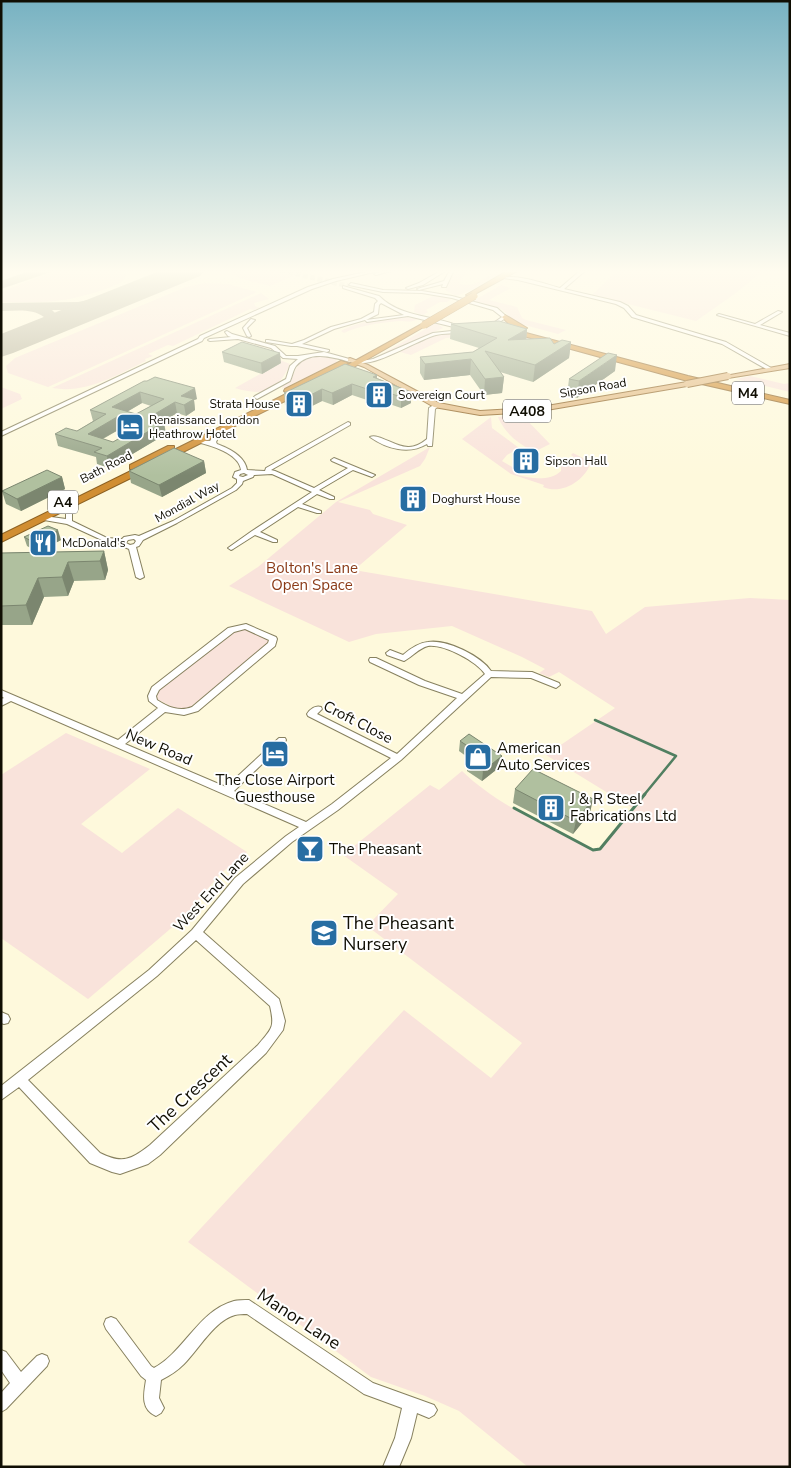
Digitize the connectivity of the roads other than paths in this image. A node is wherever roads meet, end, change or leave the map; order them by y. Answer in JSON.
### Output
{"nodes":[{"id":1,"x":204,"y":339,"type":"edge"},
{"id":2,"x":233,"y":339,"type":"edge"},
{"id":3,"x":243,"y":339,"type":"edge"},
{"id":4,"x":261,"y":339,"type":"edge"},
{"id":5,"x":313,"y":339,"type":"edge"},
{"id":6,"x":322,"y":339,"type":"edge"},
{"id":7,"x":393,"y":339,"type":"edge"},
{"id":8,"x":398,"y":339,"type":"edge"},
{"id":9,"x":424,"y":339,"type":"edge"},
{"id":10,"x":539,"y":339,"type":"edge"},
{"id":11,"x":565,"y":339,"type":"edge"},
{"id":12,"x":706,"y":339,"type":"edge"},
{"id":13,"x":210,"y":340,"type":"joint"},
{"id":14,"x":293,"y":345,"type":"junction"},
{"id":15,"x":310,"y":347,"type":"junction"},
{"id":16,"x":279,"y":352,"type":"junction"},
{"id":17,"x":307,"y":356,"type":"junction"},
{"id":18,"x":285,"y":357,"type":"junction"},
{"id":19,"x":350,"y":360,"type":"junction"},
{"id":20,"x":359,"y":362,"type":"junction"},
{"id":21,"x":293,"y":366,"type":"junction"},
{"id":22,"x":790,"y":366,"type":"edge"},
{"id":23,"x":140,"y":369,"type":"junction"},
{"id":24,"x":770,"y":370,"type":"junction"},
{"id":25,"x":790,"y":396,"type":"edge"},
{"id":26,"x":256,"y":397,"type":"dead end"},
{"id":27,"x":790,"y":402,"type":"edge"},
{"id":28,"x":437,"y":405,"type":"junction"},
{"id":29,"x":244,"y":418,"type":"junction"},
{"id":30,"x":348,"y":424,"type":"dead end"},
{"id":31,"x":1,"y":434,"type":"edge"},
{"id":32,"x":373,"y":438,"type":"dead end"},
{"id":33,"x":194,"y":439,"type":"junction"},
{"id":34,"x":216,"y":446,"type":"junction"},
{"id":35,"x":334,"y":460,"type":"dead end"},
{"id":36,"x":352,"y":468,"type":"junction"},
{"id":37,"x":268,"y":471,"type":"junction"},
{"id":38,"x":247,"y":472,"type":"junction"},
{"id":39,"x":372,"y":476,"type":"dead end"},
{"id":40,"x":240,"y":479,"type":"joint"},
{"id":41,"x":315,"y":491,"type":"junction"},
{"id":42,"x":332,"y":498,"type":"dead end"},
{"id":43,"x":76,"y":502,"type":"junction"},
{"id":44,"x":297,"y":504,"type":"junction"},
{"id":45,"x":319,"y":512,"type":"dead end"},
{"id":46,"x":44,"y":518,"type":"junction"},
{"id":47,"x":70,"y":522,"type":"junction"},
{"id":48,"x":254,"y":532,"type":"junction"},
{"id":49,"x":1,"y":533,"type":"edge"},
{"id":50,"x":139,"y":539,"type":"junction"},
{"id":51,"x":1,"y":540,"type":"edge"},
{"id":52,"x":122,"y":541,"type":"junction"},
{"id":53,"x":275,"y":541,"type":"dead end"},
{"id":54,"x":132,"y":547,"type":"junction"},
{"id":55,"x":231,"y":548,"type":"dead end"},
{"id":56,"x":140,"y":577,"type":"dead end"},
{"id":57,"x":390,"y":653,"type":"dead end"},
{"id":58,"x":373,"y":660,"type":"dead end"},
{"id":59,"x":489,"y":674,"type":"junction"},
{"id":60,"x":545,"y":680,"type":"junction"},
{"id":61,"x":556,"y":685,"type":"dead end"},
{"id":62,"x":538,"y":687,"type":"dead end"},
{"id":63,"x":1,"y":693,"type":"edge"},
{"id":64,"x":11,"y":697,"type":"junction"},
{"id":65,"x":462,"y":697,"type":"junction"},
{"id":66,"x":1,"y":703,"type":"edge"},
{"id":67,"x":164,"y":708,"type":"junction"},
{"id":68,"x":318,"y":709,"type":"dead end"},
{"id":69,"x":282,"y":740,"type":"dead end"},
{"id":70,"x":118,"y":745,"type":"junction"},
{"id":71,"x":398,"y":758,"type":"junction"},
{"id":72,"x":228,"y":791,"type":"junction"},
{"id":73,"x":306,"y":826,"type":"junction"},
{"id":74,"x":196,"y":933,"type":"junction"},
{"id":75,"x":19,"y":1079,"type":"junction"},
{"id":76,"x":1,"y":1094,"type":"edge"},
{"id":77,"x":110,"y":1324,"type":"dead end"},
{"id":78,"x":1,"y":1357,"type":"edge"},
{"id":79,"x":42,"y":1361,"type":"dead end"},
{"id":80,"x":154,"y":1376,"type":"junction"},
{"id":81,"x":20,"y":1384,"type":"junction"},
{"id":82,"x":1,"y":1404,"type":"edge"},
{"id":83,"x":411,"y":1405,"type":"junction"},
{"id":84,"x":156,"y":1408,"type":"dead end"},
{"id":85,"x":429,"y":1410,"type":"dead end"},
{"id":86,"x":391,"y":1467,"type":"edge"}],
"edges":[{"from":1,"to":23,"type":"street"},
{"from":2,"to":13,"type":"street"},
{"from":3,"to":16,"type":"street"},
{"from":4,"to":14,"type":"street"},
{"from":5,"to":14,"type":"street"},
{"from":6,"to":15,"type":"street"},
{"from":7,"to":19,"type":"highway","name":"Bath Road","number":"A4"},
{"from":8,"to":20,"type":"highway","name":"Bath Road","number":"A4"},
{"from":9,"to":20,"type":"street"},
{"from":10,"to":27,"type":"highway","number":"M4"},
{"from":11,"to":25,"type":"highway","number":"M4"},
{"from":12,"to":24,"type":"street"},
{"from":13,"to":23,"type":"street"},
{"from":14,"to":15,"type":"street"},
{"from":14,"to":16,"type":"street"},
{"from":15,"to":17,"type":"street"},
{"from":15,"to":19,"type":"street"},
{"from":16,"to":18,"type":"street"},
{"from":17,"to":18,"type":"street"},
{"from":17,"to":19,"type":"street"},
{"from":17,"to":21,"type":"street"},
{"from":18,"to":21,"type":"street"},
{"from":19,"to":20,"type":"main road","name":"Sipson Road","number":"A408"},
{"from":19,"to":33,"type":"highway","name":"Bath Road","number":"A4"},
{"from":20,"to":28,"type":"main road","name":"Sipson Road","number":"A408"},
{"from":20,"to":29,"type":"highway","name":"Bath Road","number":"A4"},
{"from":21,"to":26,"type":"street"},
{"from":22,"to":24,"type":"main road","name":"Sipson Road","number":"A408"},
{"from":23,"to":31,"type":"street"},
{"from":24,"to":28,"type":"main road","name":"Sipson Road","number":"A408","bridge":true},
{"from":28,"to":32,"type":"street"},
{"from":29,"to":33,"type":"highway","name":"Bath Road","number":"A4"},
{"from":29,"to":34,"type":"street","name":"Bath Road"},
{"from":30,"to":37,"type":"street"},
{"from":33,"to":34,"type":"street"},
{"from":33,"to":43,"type":"highway","name":"Bath Road","number":"A4"},
{"from":33,"to":49,"type":"highway","name":"Bath Road","number":"A4"},
{"from":34,"to":38,"type":"street"},
{"from":35,"to":36,"type":"street"},
{"from":36,"to":39,"type":"street"},
{"from":36,"to":41,"type":"street"},
{"from":37,"to":38,"type":"street"},
{"from":37,"to":41,"type":"street"},
{"from":38,"to":40,"type":"street"},
{"from":40,"to":50,"type":"street","name":"Mondial Way"},
{"from":41,"to":42,"type":"street"},
{"from":41,"to":44,"type":"street"},
{"from":43,"to":46,"type":"highway","name":"Bath Road","number":"A4"},
{"from":43,"to":47,"type":"street"},
{"from":44,"to":45,"type":"street"},
{"from":44,"to":48,"type":"street"},
{"from":46,"to":47,"type":"street"},
{"from":46,"to":51,"type":"highway","name":"Bath Road","number":"A4"},
{"from":47,"to":52,"type":"street"},
{"from":48,"to":53,"type":"street"},
{"from":48,"to":55,"type":"street"},
{"from":50,"to":52,"type":"street"},
{"from":50,"to":54,"type":"street"},
{"from":52,"to":54,"type":"street"},
{"from":54,"to":56,"type":"street"},
{"from":57,"to":59,"type":"street"},
{"from":58,"to":65,"type":"street"},
{"from":59,"to":60,"type":"street"},
{"from":59,"to":65,"type":"street","name":"West End Lane"},
{"from":60,"to":61,"type":"street"},
{"from":60,"to":62,"type":"street"},
{"from":63,"to":64,"type":"street","name":"New Road"},
{"from":64,"to":66,"type":"street"},
{"from":64,"to":70,"type":"street","name":"New Road"},
{"from":65,"to":71,"type":"street","name":"West End Lane"},
{"from":67,"to":67,"type":"street"},
{"from":67,"to":70,"type":"street"},
{"from":68,"to":71,"type":"street","name":"Croft Close"},
{"from":69,"to":72,"type":"street"},
{"from":70,"to":72,"type":"street","name":"New Road"},
{"from":71,"to":73,"type":"street","name":"West End Lane"},
{"from":72,"to":73,"type":"street","name":"New Road"},
{"from":73,"to":74,"type":"street","name":"West End Lane"},
{"from":74,"to":75,"type":"street","name":"West End Lane"},
{"from":74,"to":75,"type":"street","name":"The Crescent"},
{"from":75,"to":76,"type":"street","name":"West End Lane"},
{"from":77,"to":80,"type":"street"},
{"from":78,"to":81,"type":"street"},
{"from":79,"to":81,"type":"street"},
{"from":80,"to":83,"type":"street","name":"Manor Lane"},
{"from":80,"to":84,"type":"street"},
{"from":81,"to":82,"type":"street"},
{"from":83,"to":85,"type":"street","name":"Manor Lane"},
{"from":83,"to":86,"type":"street"}]}
